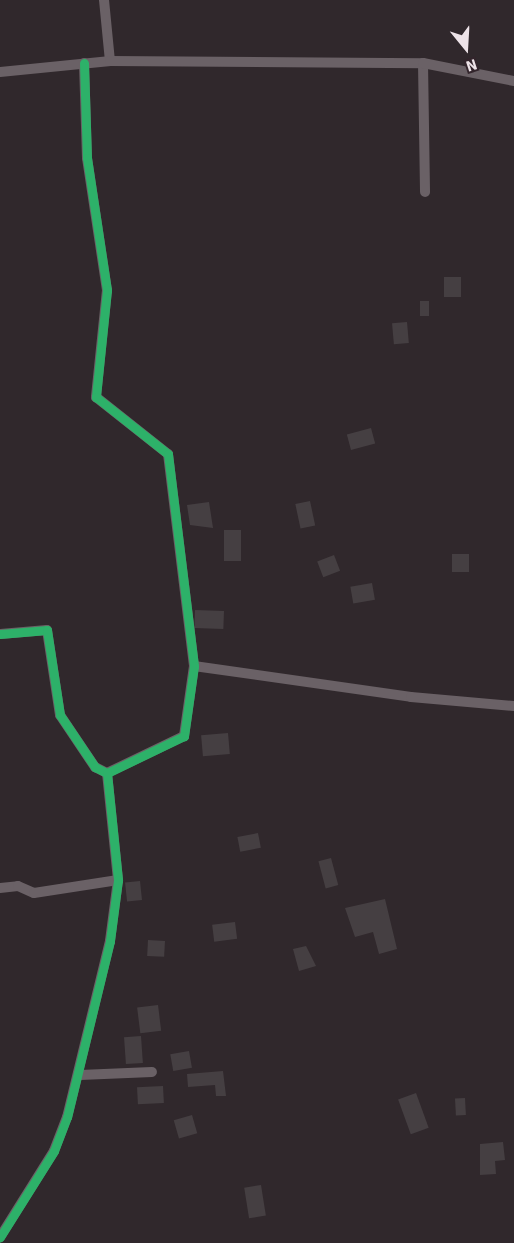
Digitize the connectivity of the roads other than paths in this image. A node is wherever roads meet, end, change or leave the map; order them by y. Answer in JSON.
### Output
{"nodes":[{"id":1,"x":104,"y":0,"type":"edge"},
{"id":2,"x":110,"y":61,"type":"junction"},
{"id":3,"x":84,"y":63,"type":"junction"},
{"id":4,"x":423,"y":63,"type":"junction"},
{"id":5,"x":0,"y":72,"type":"edge"},
{"id":6,"x":514,"y":81,"type":"edge"},
{"id":7,"x":425,"y":192,"type":"dead end"},
{"id":8,"x":0,"y":634,"type":"edge"},
{"id":9,"x":194,"y":666,"type":"junction"},
{"id":10,"x":514,"y":706,"type":"edge"},
{"id":11,"x":107,"y":773,"type":"junction"},
{"id":12,"x":118,"y":880,"type":"junction"},
{"id":13,"x":0,"y":888,"type":"edge"},
{"id":14,"x":152,"y":1072,"type":"dead end"},
{"id":15,"x":80,"y":1075,"type":"junction"},
{"id":16,"x":0,"y":1237,"type":"edge"}],
"edges":[{"from":1,"to":2,"type":"street"},
{"from":2,"to":3,"type":"street"},
{"from":2,"to":4,"type":"street"},
{"from":3,"to":5,"type":"street"},
{"from":3,"to":9,"type":"street"},
{"from":4,"to":6,"type":"street"},
{"from":4,"to":7,"type":"street"},
{"from":8,"to":11,"type":"street"},
{"from":9,"to":10,"type":"street"},
{"from":9,"to":11,"type":"street"},
{"from":11,"to":12,"type":"street"},
{"from":12,"to":13,"type":"street"},
{"from":12,"to":15,"type":"street"},
{"from":14,"to":15,"type":"street"},
{"from":15,"to":16,"type":"street"}]}
